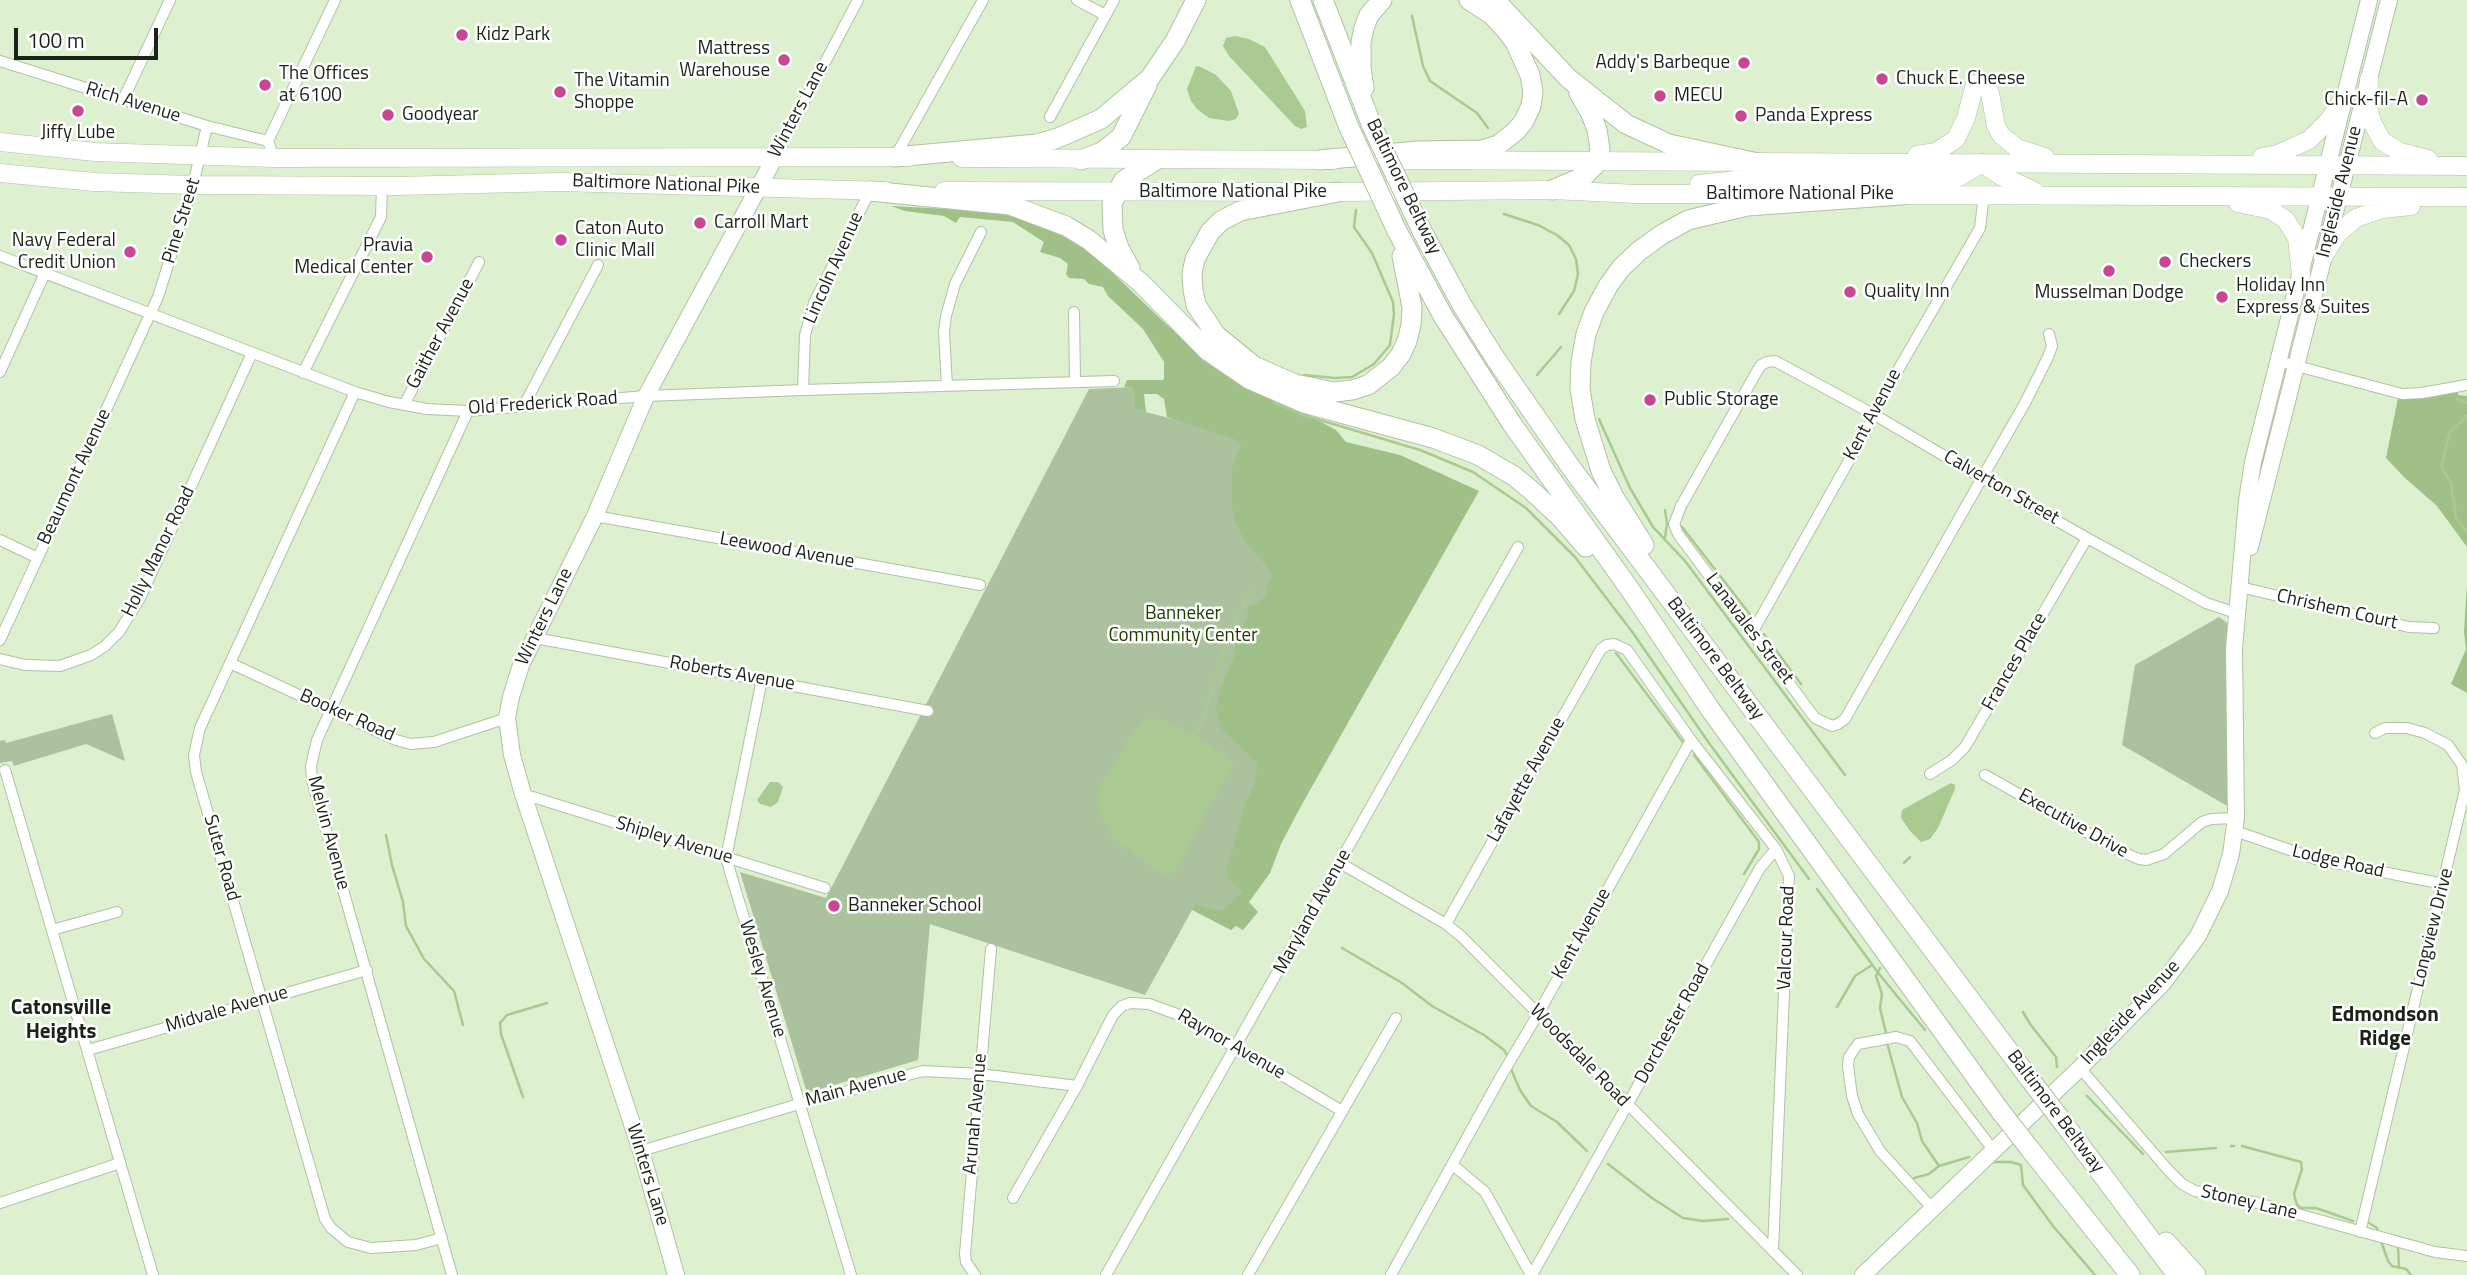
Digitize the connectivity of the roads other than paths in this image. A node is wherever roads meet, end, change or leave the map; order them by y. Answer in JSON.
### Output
{"nodes":[{"id":1,"x":170,"y":0,"type":"edge"},
{"id":2,"x":335,"y":0,"type":"edge"},
{"id":3,"x":858,"y":0,"type":"edge"},
{"id":4,"x":983,"y":0,"type":"edge"},
{"id":5,"x":1077,"y":0,"type":"edge"},
{"id":6,"x":1114,"y":0,"type":"edge"},
{"id":7,"x":1196,"y":0,"type":"edge"},
{"id":8,"x":1300,"y":0,"type":"edge"},
{"id":9,"x":1323,"y":0,"type":"edge"},
{"id":10,"x":1382,"y":0,"type":"edge"},
{"id":11,"x":1469,"y":0,"type":"edge"},
{"id":12,"x":1495,"y":0,"type":"edge"},
{"id":13,"x":2369,"y":0,"type":"edge"},
{"id":14,"x":2389,"y":0,"type":"edge"},
{"id":15,"x":1105,"y":15,"type":"junction"},
{"id":16,"x":0,"y":61,"type":"edge"},
{"id":17,"x":1150,"y":78,"type":"junction"},
{"id":18,"x":1569,"y":78,"type":"junction"},
{"id":19,"x":2369,"y":79,"type":"junction"},
{"id":20,"x":2347,"y":92,"type":"junction"},
{"id":21,"x":122,"y":100,"type":"junction"},
{"id":22,"x":1050,"y":117,"type":"dead end"},
{"id":23,"x":1370,"y":121,"type":"junction"},
{"id":24,"x":207,"y":126,"type":"junction"},
{"id":25,"x":0,"y":142,"type":"edge"},
{"id":26,"x":271,"y":149,"type":"junction"},
{"id":27,"x":200,"y":156,"type":"junction"},
{"id":28,"x":588,"y":157,"type":"junction"},
{"id":29,"x":775,"y":157,"type":"junction"},
{"id":30,"x":895,"y":157,"type":"junction"},
{"id":31,"x":1081,"y":160,"type":"junction"},
{"id":32,"x":1156,"y":160,"type":"junction"},
{"id":33,"x":1320,"y":160,"type":"junction"},
{"id":34,"x":1598,"y":162,"type":"junction"},
{"id":35,"x":1758,"y":163,"type":"junction"},
{"id":36,"x":1871,"y":163,"type":"junction"},
{"id":37,"x":1982,"y":163,"type":"junction"},
{"id":38,"x":2076,"y":164,"type":"junction"},
{"id":39,"x":2221,"y":164,"type":"junction"},
{"id":40,"x":2338,"y":165,"type":"junction"},
{"id":41,"x":2463,"y":166,"type":"edge"},
{"id":42,"x":0,"y":173,"type":"edge"},
{"id":43,"x":560,"y":182,"type":"junction"},
{"id":44,"x":193,"y":185,"type":"junction"},
{"id":45,"x":383,"y":186,"type":"junction"},
{"id":46,"x":757,"y":188,"type":"junction"},
{"id":47,"x":1552,"y":190,"type":"junction"},
{"id":48,"x":870,"y":191,"type":"junction"},
{"id":49,"x":1118,"y":191,"type":"junction"},
{"id":50,"x":1338,"y":192,"type":"junction"},
{"id":51,"x":1637,"y":194,"type":"junction"},
{"id":52,"x":1984,"y":194,"type":"junction"},
{"id":53,"x":1901,"y":195,"type":"junction"},
{"id":54,"x":2045,"y":195,"type":"junction"},
{"id":55,"x":2189,"y":195,"type":"junction"},
{"id":56,"x":2330,"y":196,"type":"junction"},
{"id":57,"x":2467,"y":198,"type":"edge"},
{"id":58,"x":1397,"y":231,"type":"junction"},
{"id":59,"x":981,"y":232,"type":"dead end"},
{"id":60,"x":0,"y":256,"type":"edge"},
{"id":61,"x":2323,"y":257,"type":"junction"},
{"id":62,"x":479,"y":262,"type":"dead end"},
{"id":63,"x":598,"y":265,"type":"dead end"},
{"id":64,"x":45,"y":273,"type":"junction"},
{"id":65,"x":2301,"y":275,"type":"junction"},
{"id":66,"x":1141,"y":283,"type":"junction"},
{"id":67,"x":1074,"y":312,"type":"dead end"},
{"id":68,"x":150,"y":313,"type":"junction"},
{"id":69,"x":2049,"y":334,"type":"dead end"},
{"id":70,"x":252,"y":353,"type":"junction"},
{"id":71,"x":2278,"y":361,"type":"junction"},
{"id":72,"x":2296,"y":366,"type":"junction"},
{"id":73,"x":0,"y":372,"type":"edge"},
{"id":74,"x":303,"y":373,"type":"junction"},
{"id":75,"x":1075,"y":381,"type":"junction"},
{"id":76,"x":1114,"y":381,"type":"dead end"},
{"id":77,"x":2467,"y":385,"type":"edge"},
{"id":78,"x":947,"y":386,"type":"junction"},
{"id":79,"x":803,"y":390,"type":"junction"},
{"id":80,"x":355,"y":393,"type":"junction"},
{"id":81,"x":646,"y":396,"type":"junction"},
{"id":82,"x":404,"y":405,"type":"junction"},
{"id":83,"x":523,"y":407,"type":"junction"},
{"id":84,"x":468,"y":411,"type":"junction"},
{"id":85,"x":1874,"y":414,"type":"junction"},
{"id":86,"x":1982,"y":478,"type":"junction"},
{"id":87,"x":595,"y":516,"type":"junction"},
{"id":88,"x":1674,"y":524,"type":"joint"},
{"id":89,"x":2087,"y":538,"type":"junction"},
{"id":90,"x":0,"y":540,"type":"edge"},
{"id":91,"x":1518,"y":547,"type":"dead end"},
{"id":92,"x":38,"y":558,"type":"junction"},
{"id":93,"x":980,"y":585,"type":"dead end"},
{"id":94,"x":2239,"y":587,"type":"junction"},
{"id":95,"x":2236,"y":613,"type":"junction"},
{"id":96,"x":2434,"y":628,"type":"dead end"},
{"id":97,"x":1752,"y":633,"type":"junction"},
{"id":98,"x":535,"y":638,"type":"junction"},
{"id":99,"x":0,"y":640,"type":"edge"},
{"id":100,"x":1614,"y":644,"type":"joint"},
{"id":101,"x":0,"y":659,"type":"edge"},
{"id":102,"x":230,"y":663,"type":"junction"},
{"id":103,"x":762,"y":679,"type":"junction"},
{"id":104,"x":330,"y":709,"type":"junction"},
{"id":105,"x":1710,"y":709,"type":"junction"},
{"id":106,"x":928,"y":710,"type":"dead end"},
{"id":107,"x":1755,"y":713,"type":"junction"},
{"id":108,"x":507,"y":718,"type":"junction"},
{"id":109,"x":2375,"y":733,"type":"dead end"},
{"id":110,"x":1691,"y":740,"type":"junction"},
{"id":111,"x":5,"y":770,"type":"dead end"},
{"id":112,"x":1930,"y":774,"type":"dead end"},
{"id":113,"x":1985,"y":775,"type":"dead end"},
{"id":114,"x":523,"y":794,"type":"junction"},
{"id":115,"x":2236,"y":825,"type":"junction"},
{"id":116,"x":1776,"y":849,"type":"junction"},
{"id":117,"x":726,"y":858,"type":"junction"},
{"id":118,"x":1340,"y":863,"type":"junction"},
{"id":119,"x":2444,"y":884,"type":"junction"},
{"id":120,"x":825,"y":888,"type":"dead end"},
{"id":121,"x":117,"y":912,"type":"dead end"},
{"id":122,"x":1446,"y":924,"type":"junction"},
{"id":123,"x":52,"y":930,"type":"junction"},
{"id":124,"x":991,"y":949,"type":"dead end"},
{"id":125,"x":366,"y":970,"type":"junction"},
{"id":126,"x":261,"y":1000,"type":"junction"},
{"id":127,"x":1538,"y":1014,"type":"junction"},
{"id":128,"x":1396,"y":1018,"type":"dead end"},
{"id":129,"x":1237,"y":1046,"type":"junction"},
{"id":130,"x":88,"y":1050,"type":"junction"},
{"id":131,"x":2080,"y":1068,"type":"junction"},
{"id":132,"x":980,"y":1073,"type":"junction"},
{"id":133,"x":1077,"y":1086,"type":"junction"},
{"id":134,"x":799,"y":1104,"type":"junction"},
{"id":135,"x":1627,"y":1105,"type":"junction"},
{"id":136,"x":1342,"y":1111,"type":"junction"},
{"id":137,"x":641,"y":1151,"type":"junction"},
{"id":138,"x":1993,"y":1151,"type":"junction"},
{"id":139,"x":2085,"y":1152,"type":"junction"},
{"id":140,"x":120,"y":1163,"type":"junction"},
{"id":141,"x":1453,"y":1165,"type":"junction"},
{"id":142,"x":2058,"y":1183,"type":"junction"},
{"id":143,"x":1013,"y":1198,"type":"dead end"},
{"id":144,"x":0,"y":1203,"type":"edge"},
{"id":145,"x":1932,"y":1208,"type":"junction"},
{"id":146,"x":2360,"y":1231,"type":"junction"},
{"id":147,"x":442,"y":1238,"type":"junction"},
{"id":148,"x":1773,"y":1250,"type":"junction"},
{"id":149,"x":2467,"y":1255,"type":"edge"},
{"id":150,"x":153,"y":1275,"type":"edge"},
{"id":151,"x":452,"y":1275,"type":"edge"},
{"id":152,"x":676,"y":1275,"type":"edge"},
{"id":153,"x":851,"y":1275,"type":"edge"},
{"id":154,"x":975,"y":1275,"type":"edge"},
{"id":155,"x":1106,"y":1275,"type":"edge"},
{"id":156,"x":1248,"y":1275,"type":"edge"},
{"id":157,"x":1391,"y":1275,"type":"edge"},
{"id":158,"x":1532,"y":1275,"type":"edge"},
{"id":159,"x":1797,"y":1275,"type":"edge"},
{"id":160,"x":1863,"y":1275,"type":"edge"},
{"id":161,"x":2119,"y":1275,"type":"edge"},
{"id":162,"x":2130,"y":1275,"type":"edge"},
{"id":163,"x":2177,"y":1275,"type":"edge"},
{"id":164,"x":2196,"y":1275,"type":"edge"}],
"edges":[{"from":1,"to":21,"type":"street"},
{"from":2,"to":26,"type":"street"},
{"from":3,"to":29,"type":"street","name":"Winters Lane"},
{"from":4,"to":30,"type":"street"},
{"from":5,"to":15,"type":"street"},
{"from":6,"to":15,"type":"street"},
{"from":7,"to":17,"type":"highway"},
{"from":8,"to":58,"type":"highway","name":"Baltimore Beltway","bridge":true},
{"from":9,"to":23,"type":"highway","name":"Baltimore Beltway"},
{"from":10,"to":23,"type":"highway"},
{"from":11,"to":33,"type":"highway"},
{"from":12,"to":18,"type":"highway"},
{"from":13,"to":20,"type":"main road","name":"Ingleside Avenue"},
{"from":14,"to":19,"type":"main road","name":"Ingleside Avenue"},
{"from":15,"to":22,"type":"street"},
{"from":16,"to":21,"type":"street","name":"Rich Avenue"},
{"from":17,"to":30,"type":"highway"},
{"from":17,"to":31,"type":"highway"},
{"from":18,"to":34,"type":"highway"},
{"from":18,"to":35,"type":"highway"},
{"from":19,"to":40,"type":"main road","name":"Ingleside Avenue"},
{"from":19,"to":41,"type":"main road"},
{"from":20,"to":39,"type":"main road"},
{"from":20,"to":40,"type":"main road","name":"Ingleside Avenue"},
{"from":21,"to":24,"type":"street","name":"Rich Avenue"},
{"from":23,"to":107,"type":"highway","name":"Baltimore Beltway","bridge":true},
{"from":24,"to":26,"type":"street","name":"Rich Avenue"},
{"from":24,"to":27,"type":"street","name":"Pine Street"},
{"from":25,"to":27,"type":"main road","name":"Baltimore National Pike"},
{"from":26,"to":27,"type":"main road","name":"Baltimore National Pike"},
{"from":26,"to":28,"type":"main road","name":"Baltimore National Pike"},
{"from":27,"to":44,"type":"street","name":"Pine Street"},
{"from":28,"to":29,"type":"main road","name":"Baltimore National Pike"},
{"from":28,"to":43,"type":"main road"},
{"from":29,"to":30,"type":"main road","name":"Baltimore National Pike"},
{"from":29,"to":46,"type":"main road","name":"Winters Lane"},
{"from":30,"to":31,"type":"main road","name":"Baltimore National Pike"},
{"from":31,"to":32,"type":"main road","name":"Baltimore National Pike"},
{"from":32,"to":33,"type":"main road","name":"Baltimore National Pike"},
{"from":32,"to":49,"type":"highway"},
{"from":33,"to":34,"type":"main road","name":"Baltimore National Pike"},
{"from":34,"to":35,"type":"main road","name":"Baltimore National Pike"},
{"from":34,"to":47,"type":"highway"},
{"from":35,"to":36,"type":"main road","name":"Baltimore National Pike"},
{"from":36,"to":37,"type":"main road","name":"Baltimore National Pike"},
{"from":36,"to":38,"type":"main road"},
{"from":37,"to":38,"type":"main road","name":"Baltimore National Pike"},
{"from":37,"to":51,"type":"main road"},
{"from":37,"to":54,"type":"main road"},
{"from":38,"to":39,"type":"main road","name":"Baltimore National Pike"},
{"from":39,"to":40,"type":"main road","name":"Baltimore National Pike"},
{"from":40,"to":41,"type":"main road","name":"Baltimore National Pike"},
{"from":40,"to":56,"type":"main road","name":"Ingleside Avenue"},
{"from":42,"to":44,"type":"main road","name":"Baltimore National Pike"},
{"from":43,"to":45,"type":"main road","name":"Baltimore National Pike"},
{"from":43,"to":46,"type":"main road","name":"Baltimore National Pike"},
{"from":44,"to":45,"type":"main road","name":"Baltimore National Pike"},
{"from":44,"to":68,"type":"street","name":"Pine Street"},
{"from":45,"to":74,"type":"street"},
{"from":46,"to":48,"type":"main road","name":"Baltimore National Pike"},
{"from":46,"to":81,"type":"main road","name":"Winters Lane"},
{"from":47,"to":50,"type":"main road","name":"Baltimore National Pike"},
{"from":47,"to":51,"type":"main road","name":"Baltimore National Pike"},
{"from":48,"to":49,"type":"main road","name":"Baltimore National Pike"},
{"from":48,"to":66,"type":"highway"},
{"from":48,"to":79,"type":"street","name":"Lincoln Avenue"},
{"from":49,"to":50,"type":"main road","name":"Baltimore National Pike"},
{"from":49,"to":66,"type":"highway"},
{"from":50,"to":58,"type":"highway"},
{"from":51,"to":53,"type":"main road","name":"Baltimore National Pike"},
{"from":52,"to":53,"type":"main road","name":"Baltimore National Pike"},
{"from":52,"to":54,"type":"main road","name":"Baltimore National Pike"},
{"from":52,"to":85,"type":"street","name":"Kent Avenue"},
{"from":53,"to":107,"type":"highway"},
{"from":54,"to":55,"type":"main road","name":"Baltimore National Pike"},
{"from":55,"to":56,"type":"main road","name":"Baltimore National Pike"},
{"from":55,"to":65,"type":"main road"},
{"from":56,"to":57,"type":"main road","name":"Baltimore National Pike"},
{"from":56,"to":61,"type":"main road","name":"Ingleside Avenue"},
{"from":56,"to":65,"type":"main road","name":"Ingleside Avenue"},
{"from":57,"to":61,"type":"main road"},
{"from":58,"to":105,"type":"highway","name":"Baltimore Beltway"},
{"from":59,"to":78,"type":"street"},
{"from":60,"to":64,"type":"street","name":"Old Frederick Road"},
{"from":61,"to":72,"type":"main road","name":"Ingleside Avenue"},
{"from":62,"to":82,"type":"street","name":"Gaither Avenue"},
{"from":63,"to":83,"type":"street"},
{"from":64,"to":68,"type":"street","name":"Old Frederick Road"},
{"from":64,"to":73,"type":"street"},
{"from":65,"to":71,"type":"main road","name":"Ingleside Avenue"},
{"from":66,"to":105,"type":"highway"},
{"from":67,"to":75,"type":"street"},
{"from":68,"to":70,"type":"street","name":"Old Frederick Road"},
{"from":68,"to":92,"type":"street","name":"Beaumont Avenue"},
{"from":69,"to":86,"type":"street"},
{"from":70,"to":74,"type":"street","name":"Old Frederick Road"},
{"from":70,"to":101,"type":"street","name":"Holly Manor Road"},
{"from":71,"to":72,"type":"street"},
{"from":71,"to":94,"type":"main road","name":"Ingleside Avenue"},
{"from":72,"to":77,"type":"street"},
{"from":72,"to":94,"type":"main road","name":"Ingleside Avenue"},
{"from":74,"to":80,"type":"street","name":"Old Frederick Road"},
{"from":75,"to":76,"type":"street","name":"Old Frederick Road"},
{"from":75,"to":78,"type":"street","name":"Old Frederick Road"},
{"from":78,"to":79,"type":"street","name":"Old Frederick Road"},
{"from":79,"to":81,"type":"street","name":"Old Frederick Road"},
{"from":80,"to":82,"type":"street","name":"Old Frederick Road"},
{"from":80,"to":102,"type":"street","name":"Suter Road"},
{"from":81,"to":83,"type":"street","name":"Old Frederick Road"},
{"from":81,"to":87,"type":"main road","name":"Winters Lane"},
{"from":82,"to":84,"type":"street","name":"Old Frederick Road"},
{"from":83,"to":84,"type":"street","name":"Old Frederick Road"},
{"from":84,"to":104,"type":"street","name":"Melvin Avenue"},
{"from":85,"to":86,"type":"street","name":"Calverton Street"},
{"from":85,"to":88,"type":"street","name":"Calverton Street"},
{"from":85,"to":97,"type":"street","name":"Kent Avenue"},
{"from":86,"to":89,"type":"street","name":"Calverton Street"},
{"from":86,"to":97,"type":"street","name":"Lanavales Street"},
{"from":87,"to":93,"type":"street","name":"Leewood Avenue"},
{"from":87,"to":98,"type":"main road","name":"Winters Lane"},
{"from":88,"to":97,"type":"street","name":"Lanavales Street"},
{"from":89,"to":95,"type":"street","name":"Calverton Street"},
{"from":89,"to":112,"type":"street","name":"Frances Place"},
{"from":90,"to":92,"type":"street"},
{"from":91,"to":118,"type":"street","name":"Maryland Avenue"},
{"from":92,"to":99,"type":"street","name":"Beaumont Avenue"},
{"from":94,"to":95,"type":"main road","name":"Ingleside Avenue"},
{"from":94,"to":96,"type":"street","name":"Chrishem Court"},
{"from":95,"to":115,"type":"main road","name":"Ingleside Avenue"},
{"from":98,"to":103,"type":"street","name":"Roberts Avenue"},
{"from":98,"to":108,"type":"main road","name":"Winters Lane"},
{"from":100,"to":110,"type":"street","name":"Valcour Road"},
{"from":100,"to":122,"type":"street","name":"Lafayette Avenue"},
{"from":102,"to":104,"type":"street","name":"Booker Road"},
{"from":102,"to":126,"type":"street","name":"Suter Road"},
{"from":103,"to":106,"type":"street","name":"Roberts Avenue"},
{"from":103,"to":117,"type":"street","name":"Wesley Avenue"},
{"from":104,"to":108,"type":"street","name":"Booker Road"},
{"from":104,"to":125,"type":"street","name":"Melvin Avenue"},
{"from":105,"to":142,"type":"highway","name":"Baltimore Beltway","bridge":true},
{"from":107,"to":139,"type":"highway","name":"Baltimore Beltway","bridge":true},
{"from":108,"to":114,"type":"main road","name":"Winters Lane"},
{"from":109,"to":119,"type":"street","name":"Longview Drive"},
{"from":110,"to":116,"type":"street","name":"Valcour Road"},
{"from":110,"to":127,"type":"street","name":"Kent Avenue"},
{"from":111,"to":123,"type":"street"},
{"from":113,"to":115,"type":"street","name":"Executive Drive"},
{"from":114,"to":117,"type":"street","name":"Shipley Avenue"},
{"from":114,"to":137,"type":"main road","name":"Winters Lane"},
{"from":115,"to":119,"type":"street","name":"Lodge Road"},
{"from":115,"to":131,"type":"main road","name":"Ingleside Avenue"},
{"from":116,"to":135,"type":"street","name":"Dorchester Road"},
{"from":116,"to":148,"type":"street","name":"Valcour Road"},
{"from":117,"to":120,"type":"street","name":"Shipley Avenue"},
{"from":117,"to":134,"type":"street","name":"Wesley Avenue"},
{"from":118,"to":122,"type":"street","name":"Woodsdale Road"},
{"from":118,"to":129,"type":"street","name":"Maryland Avenue"},
{"from":119,"to":146,"type":"street","name":"Longview Drive"},
{"from":121,"to":123,"type":"street"},
{"from":122,"to":127,"type":"street","name":"Woodsdale Road"},
{"from":123,"to":130,"type":"street"},
{"from":124,"to":132,"type":"street","name":"Arunah Avenue"},
{"from":125,"to":126,"type":"street","name":"Midvale Avenue"},
{"from":125,"to":147,"type":"street","name":"Melvin Avenue"},
{"from":126,"to":130,"type":"street","name":"Midvale Avenue"},
{"from":126,"to":147,"type":"street","name":"Suter Road"},
{"from":127,"to":135,"type":"street","name":"Woodsdale Road"},
{"from":127,"to":141,"type":"street","name":"Kent Avenue"},
{"from":128,"to":136,"type":"street"},
{"from":129,"to":133,"type":"street","name":"Raynor Avenue"},
{"from":129,"to":136,"type":"street","name":"Raynor Avenue"},
{"from":129,"to":155,"type":"street","name":"Maryland Avenue"},
{"from":130,"to":140,"type":"street"},
{"from":131,"to":138,"type":"main road","name":"Ingleside Avenue"},
{"from":131,"to":146,"type":"street","name":"Stoney Lane"},
{"from":132,"to":133,"type":"street","name":"Main Avenue"},
{"from":132,"to":134,"type":"street","name":"Main Avenue"},
{"from":132,"to":154,"type":"street","name":"Arunah Avenue"},
{"from":133,"to":143,"type":"street","name":"Raynor Avenue"},
{"from":134,"to":137,"type":"street","name":"Main Avenue"},
{"from":134,"to":153,"type":"street","name":"Wesley Avenue"},
{"from":135,"to":148,"type":"street","name":"Woodsdale Road"},
{"from":135,"to":158,"type":"street","name":"Dorchester Road"},
{"from":136,"to":156,"type":"street"},
{"from":137,"to":152,"type":"main road","name":"Winters Lane"},
{"from":138,"to":145,"type":"main road","name":"Ingleside Avenue"},
{"from":138,"to":145,"type":"street"},
{"from":139,"to":163,"type":"highway","name":"Baltimore Beltway"},
{"from":139,"to":164,"type":"highway"},
{"from":140,"to":144,"type":"street"},
{"from":140,"to":150,"type":"street"},
{"from":141,"to":157,"type":"street","name":"Kent Avenue"},
{"from":141,"to":158,"type":"street"},
{"from":142,"to":161,"type":"highway"},
{"from":142,"to":162,"type":"highway","name":"Baltimore Beltway"},
{"from":145,"to":160,"type":"main road","name":"Ingleside Avenue"},
{"from":146,"to":149,"type":"street","name":"Stoney Lane"},
{"from":147,"to":151,"type":"street","name":"Melvin Avenue"},
{"from":148,"to":159,"type":"street","name":"Woodsdale Road"}]}
